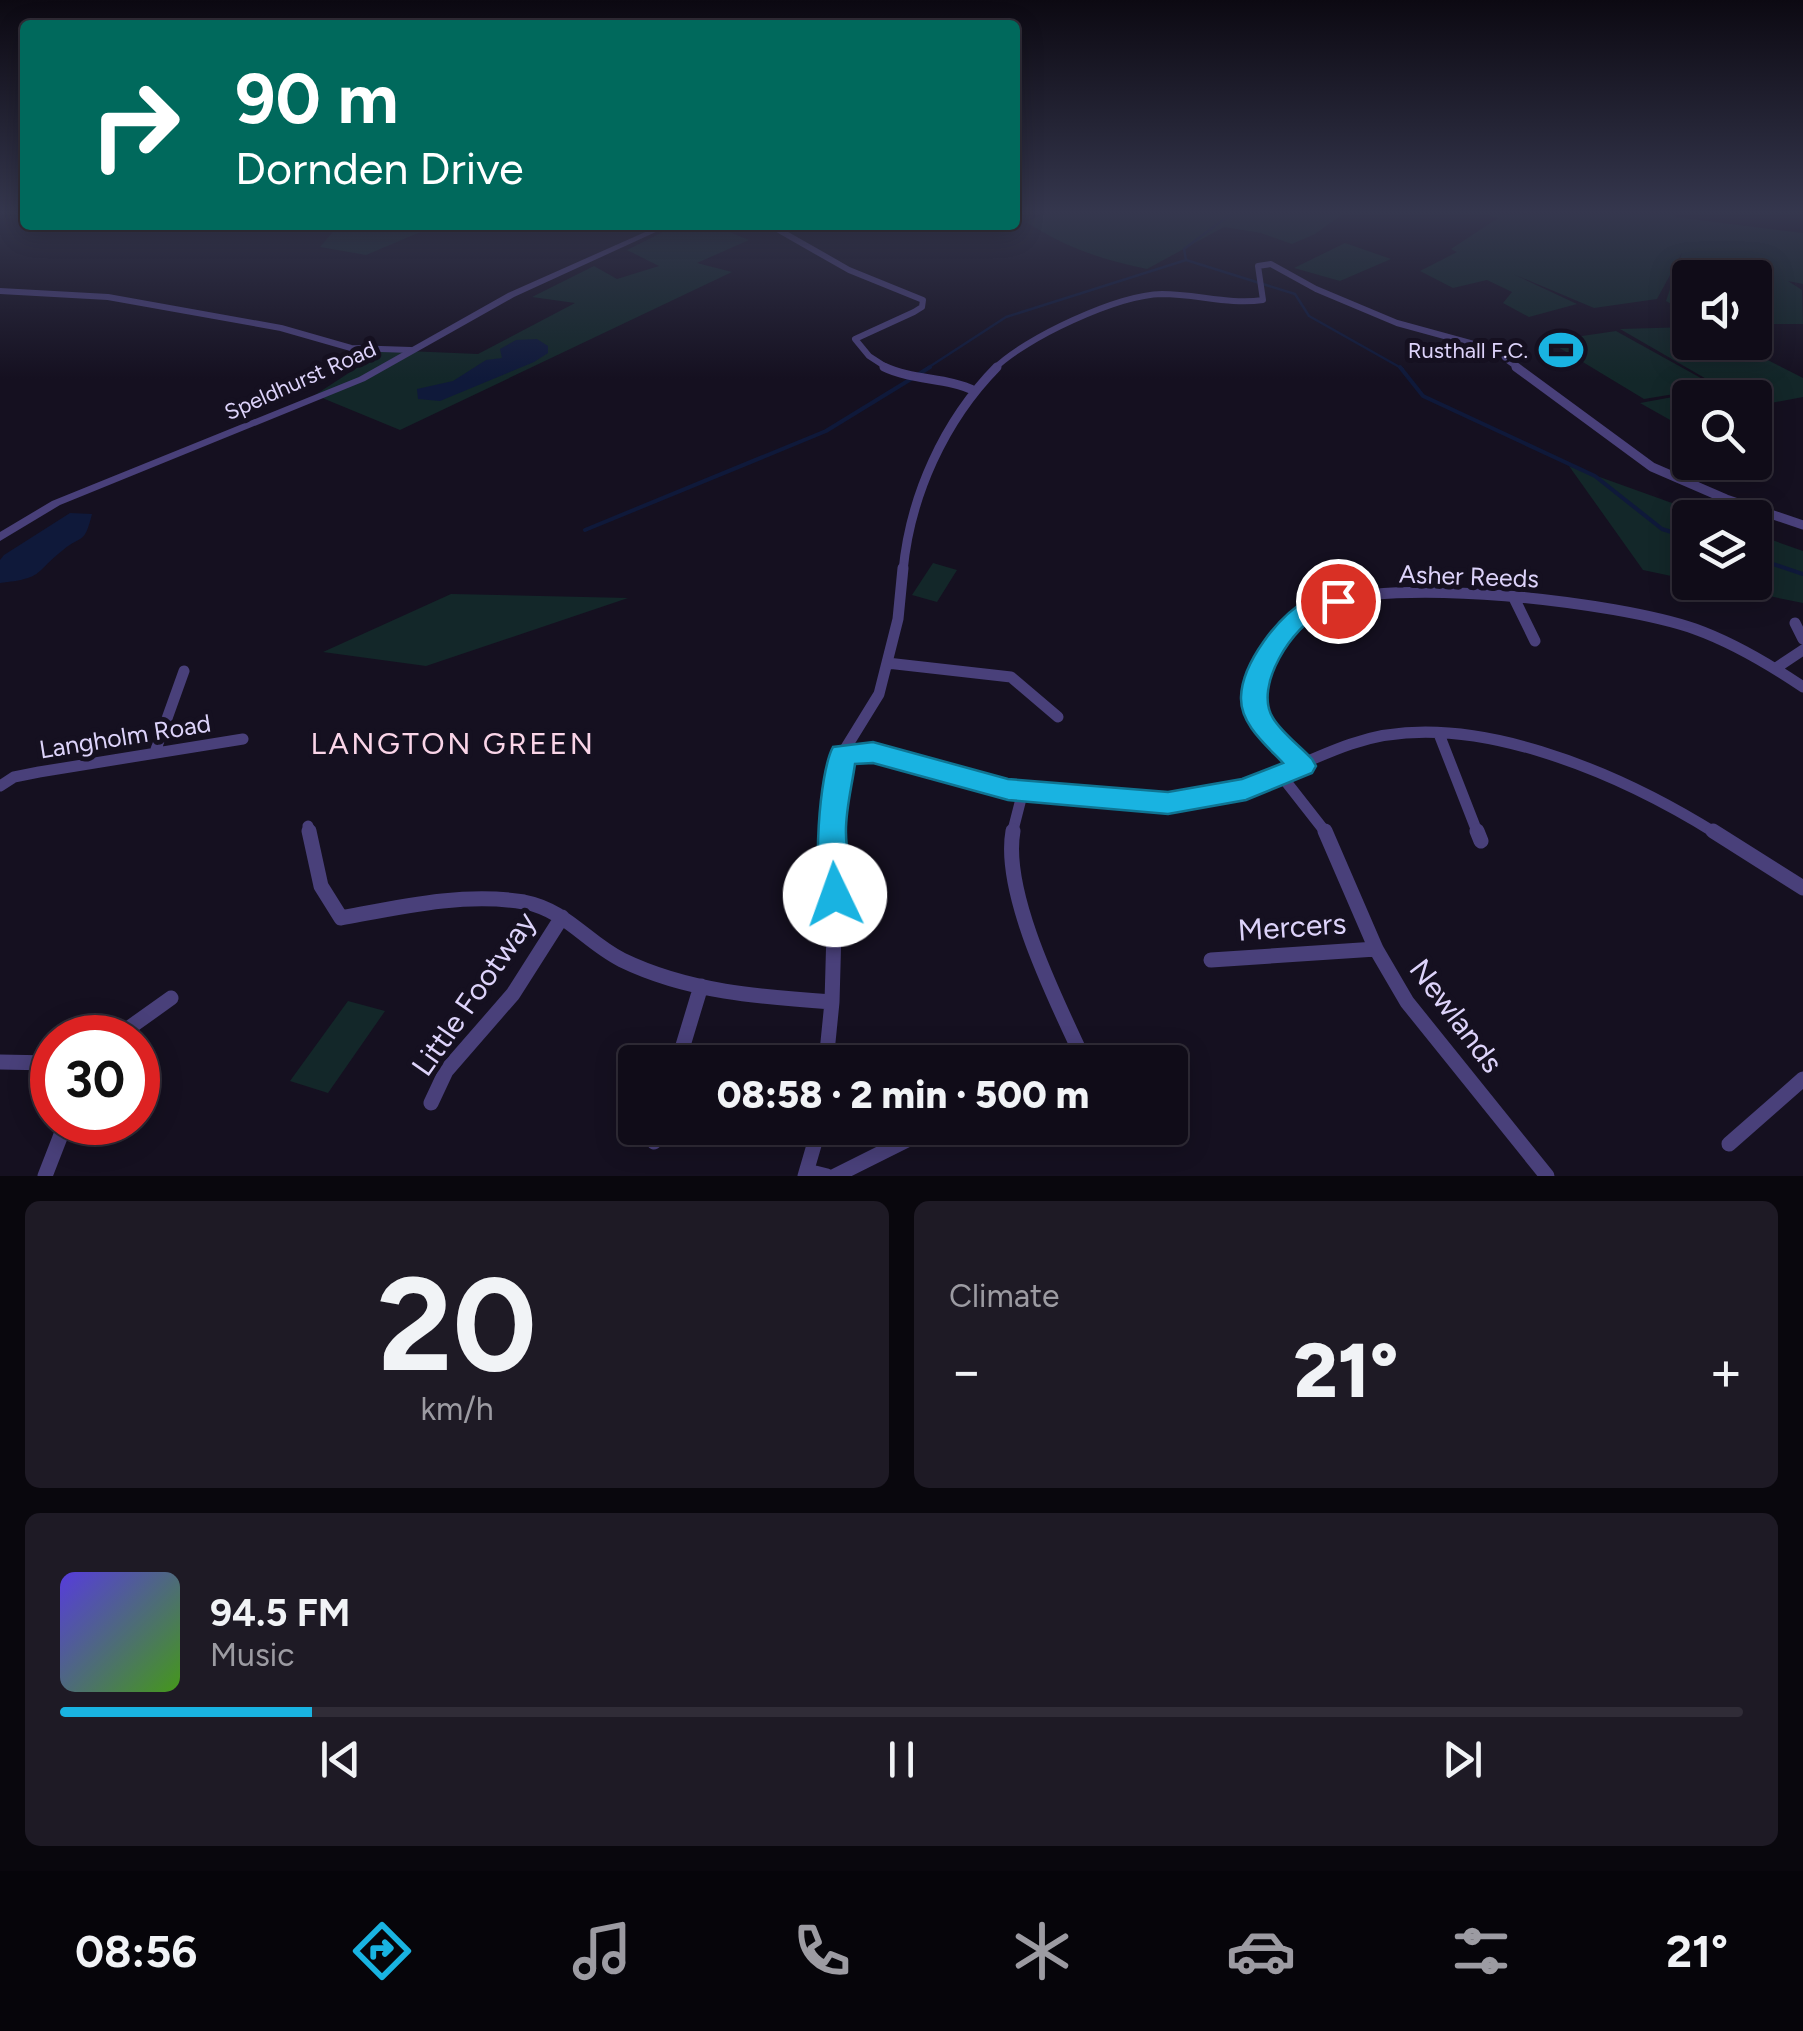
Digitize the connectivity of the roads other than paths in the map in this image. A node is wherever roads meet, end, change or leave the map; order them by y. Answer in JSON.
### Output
{"nodes":[{"id":1,"x":570,"y":269,"type":"edge"},
{"id":2,"x":847,"y":269,"type":"edge"},
{"id":3,"x":1258,"y":269,"type":"edge"},
{"id":4,"x":1281,"y":269,"type":"edge"},
{"id":5,"x":0,"y":291,"type":"edge"},
{"id":6,"x":411,"y":350,"type":"junction"},
{"id":7,"x":387,"y":352,"type":"junction"},
{"id":8,"x":388,"y":364,"type":"junction"},
{"id":9,"x":974,"y":391,"type":"junction"},
{"id":10,"x":1803,"y":525,"type":"edge"},
{"id":11,"x":0,"y":537,"type":"edge"},
{"id":12,"x":1514,"y":598,"type":"junction"},
{"id":13,"x":1795,"y":623,"type":"dead end"},
{"id":14,"x":1803,"y":639,"type":"edge"},
{"id":15,"x":1535,"y":642,"type":"dead end"},
{"id":16,"x":1803,"y":650,"type":"edge"},
{"id":17,"x":887,"y":663,"type":"junction"},
{"id":18,"x":1776,"y":668,"type":"junction"},
{"id":19,"x":184,"y":671,"type":"dead end"},
{"id":20,"x":1803,"y":687,"type":"edge"},
{"id":21,"x":1058,"y":716,"type":"dead end"},
{"id":22,"x":1439,"y":734,"type":"junction"},
{"id":23,"x":243,"y":739,"type":"dead end"},
{"id":24,"x":155,"y":752,"type":"junction"},
{"id":25,"x":842,"y":754,"type":"junction"},
{"id":26,"x":1302,"y":766,"type":"junction"},
{"id":27,"x":0,"y":768,"type":"edge"},
{"id":28,"x":1280,"y":774,"type":"junction"},
{"id":29,"x":14,"y":778,"type":"junction"},
{"id":30,"x":0,"y":786,"type":"edge"},
{"id":31,"x":1023,"y":791,"type":"junction"},
{"id":32,"x":308,"y":826,"type":"dead end"},
{"id":33,"x":1481,"y":841,"type":"dead end"},
{"id":34,"x":1803,"y":888,"type":"edge"},
{"id":35,"x":562,"y":917,"type":"junction"},
{"id":36,"x":1376,"y":949,"type":"junction"},
{"id":37,"x":1211,"y":960,"type":"dead end"},
{"id":38,"x":701,"y":986,"type":"junction"},
{"id":39,"x":171,"y":998,"type":"dead end"},
{"id":40,"x":832,"y":1002,"type":"junction"},
{"id":41,"x":147,"y":1015,"type":"edge"},
{"id":42,"x":683,"y":1045,"type":"edge"},
{"id":43,"x":828,"y":1045,"type":"edge"},
{"id":44,"x":1078,"y":1045,"type":"edge"},
{"id":45,"x":0,"y":1062,"type":"edge"},
{"id":46,"x":30,"y":1062,"type":"edge"},
{"id":47,"x":1803,"y":1079,"type":"edge"},
{"id":48,"x":431,"y":1103,"type":"dead end"},
{"id":49,"x":1730,"y":1144,"type":"dead end"},
{"id":50,"x":57,"y":1145,"type":"edge"},
{"id":51,"x":814,"y":1145,"type":"edge"},
{"id":52,"x":897,"y":1145,"type":"edge"},
{"id":53,"x":806,"y":1174,"type":"edge"},
{"id":54,"x":45,"y":1176,"type":"edge"},
{"id":55,"x":828,"y":1176,"type":"edge"},
{"id":56,"x":835,"y":1176,"type":"edge"},
{"id":57,"x":1546,"y":1176,"type":"edge"}],
"edges":[{"from":1,"to":6,"type":"street","name":"Speldhurst Road"},
{"from":2,"to":9,"type":"street"},
{"from":3,"to":9,"type":"street"},
{"from":4,"to":10,"type":"street"},
{"from":5,"to":7,"type":"street"},
{"from":6,"to":7,"type":"street"},
{"from":6,"to":8,"type":"street","name":"Speldhurst Road"},
{"from":7,"to":8,"type":"street"},
{"from":8,"to":11,"type":"street","name":"Speldhurst Road"},
{"from":9,"to":17,"type":"street"},
{"from":12,"to":15,"type":"street"},
{"from":12,"to":18,"type":"street","name":"Asher Reeds"},
{"from":12,"to":26,"type":"street","name":"Asher Reeds"},
{"from":13,"to":14,"type":"street"},
{"from":16,"to":18,"type":"street"},
{"from":17,"to":21,"type":"street"},
{"from":17,"to":25,"type":"street"},
{"from":18,"to":20,"type":"street","name":"Asher Reeds"},
{"from":19,"to":24,"type":"street"},
{"from":22,"to":26,"type":"street"},
{"from":22,"to":33,"type":"street"},
{"from":22,"to":34,"type":"street"},
{"from":23,"to":24,"type":"street","name":"Langholm Road"},
{"from":24,"to":29,"type":"street","name":"Langholm Road"},
{"from":25,"to":31,"type":"street"},
{"from":25,"to":40,"type":"street"},
{"from":26,"to":28,"type":"street"},
{"from":27,"to":29,"type":"street","name":"Langholm Road"},
{"from":28,"to":31,"type":"street"},
{"from":28,"to":36,"type":"street","name":"Newlands"},
{"from":29,"to":30,"type":"street","name":"Langholm Road"},
{"from":31,"to":44,"type":"street"},
{"from":32,"to":35,"type":"street"},
{"from":35,"to":38,"type":"street"},
{"from":35,"to":48,"type":"street","name":"Little Footway"},
{"from":36,"to":37,"type":"street","name":"Mercers"},
{"from":36,"to":57,"type":"street","name":"Newlands"},
{"from":38,"to":40,"type":"street"},
{"from":38,"to":42,"type":"street"},
{"from":39,"to":41,"type":"street"},
{"from":40,"to":43,"type":"street"},
{"from":45,"to":46,"type":"street"},
{"from":47,"to":49,"type":"street"},
{"from":50,"to":54,"type":"street"},
{"from":51,"to":53,"type":"street"},
{"from":52,"to":56,"type":"street"},
{"from":53,"to":55,"type":"street"}]}
